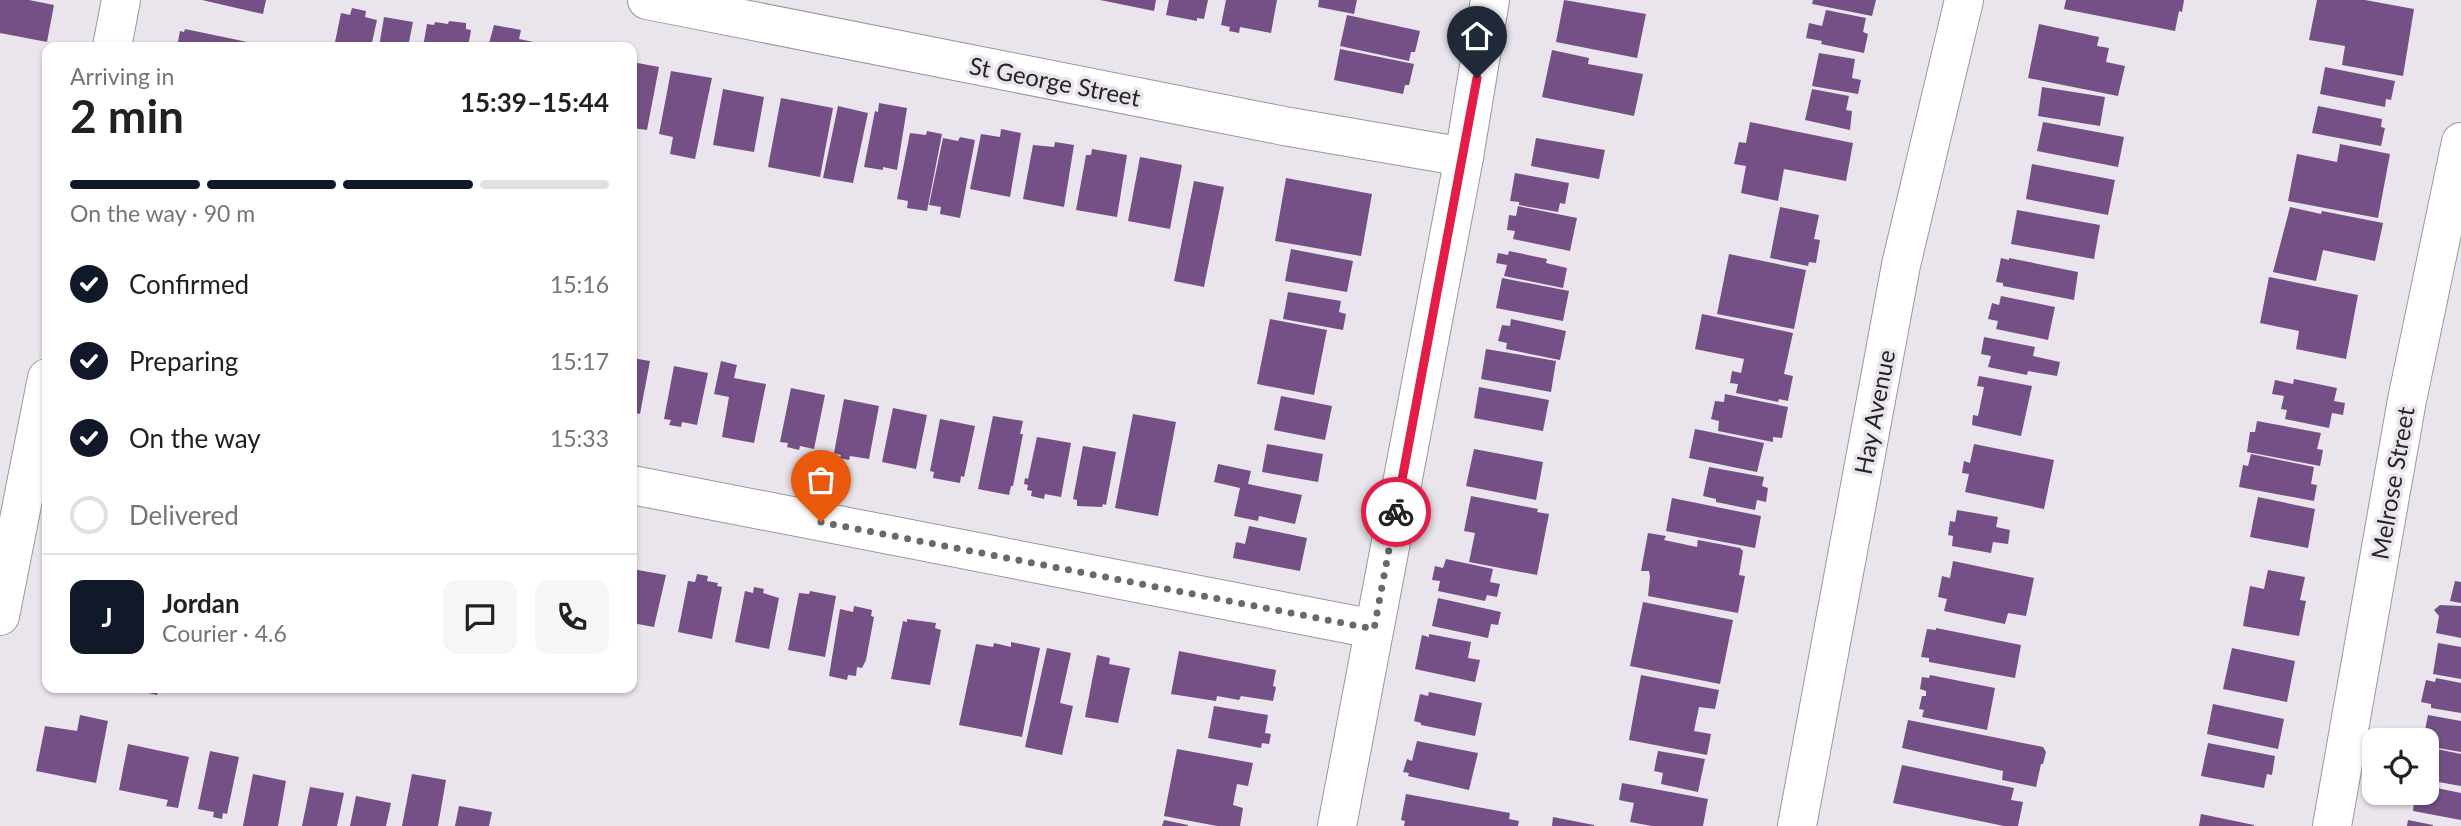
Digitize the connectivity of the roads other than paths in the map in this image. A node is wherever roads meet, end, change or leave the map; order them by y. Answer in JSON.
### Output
{"nodes":[{"id":1,"x":121,"y":0,"type":"edge"},
{"id":2,"x":647,"y":0,"type":"edge"},
{"id":3,"x":1490,"y":0,"type":"edge"},
{"id":4,"x":1964,"y":0,"type":"edge"},
{"id":5,"x":113,"y":42,"type":"edge"},
{"id":6,"x":2461,"y":142,"type":"edge"},
{"id":7,"x":1464,"y":156,"type":"junction"},
{"id":8,"x":42,"y":403,"type":"edge"},
{"id":9,"x":637,"y":486,"type":"edge"},
{"id":10,"x":0,"y":617,"type":"edge"},
{"id":11,"x":1374,"y":629,"type":"junction"},
{"id":12,"x":1336,"y":826,"type":"edge"},
{"id":13,"x":1799,"y":826,"type":"edge"},
{"id":14,"x":2332,"y":826,"type":"edge"}],
"edges":[{"from":1,"to":5,"type":"street"},
{"from":2,"to":7,"type":"street","name":"St George Street"},
{"from":3,"to":7,"type":"street"},
{"from":4,"to":13,"type":"street","name":"Hay Avenue"},
{"from":6,"to":14,"type":"street","name":"Melrose Street"},
{"from":7,"to":11,"type":"street"},
{"from":8,"to":10,"type":"street"},
{"from":9,"to":11,"type":"street"},
{"from":11,"to":12,"type":"street"}]}
